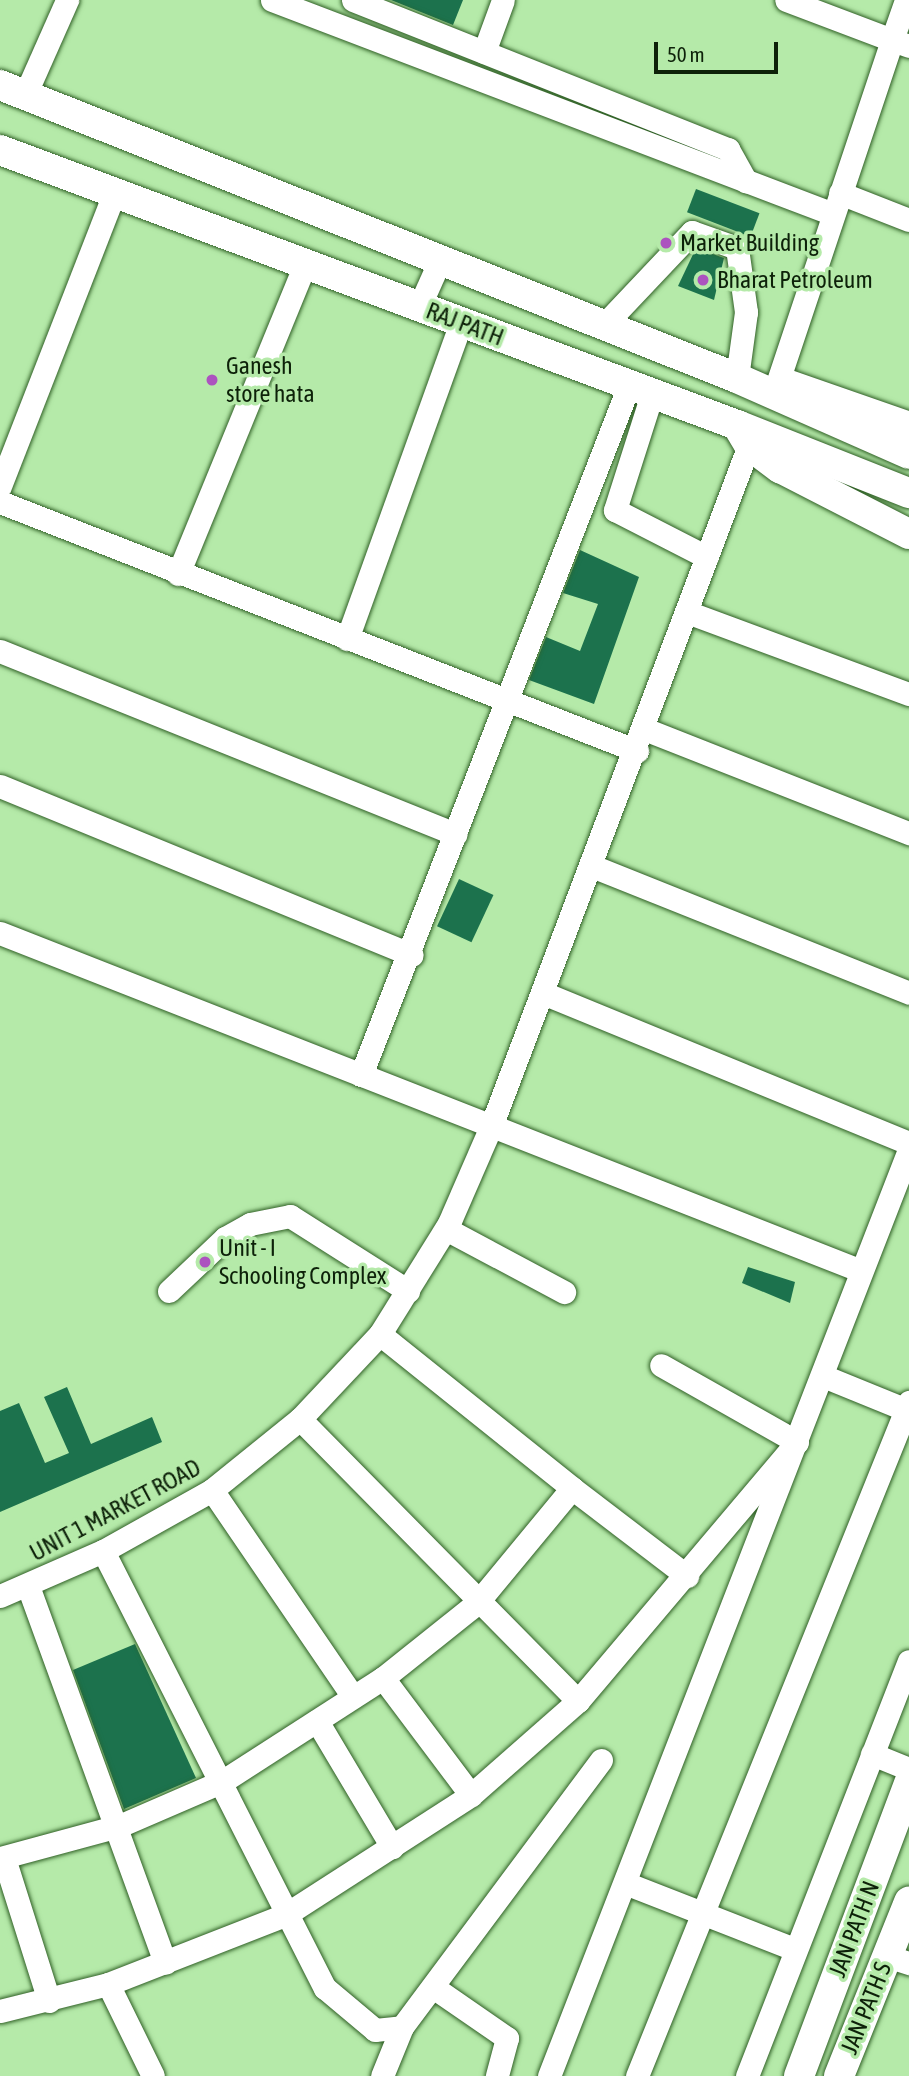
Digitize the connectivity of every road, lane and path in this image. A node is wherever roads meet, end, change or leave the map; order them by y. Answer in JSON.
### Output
{"nodes":[{"id":1,"x":61,"y":0,"type":"edge"},
{"id":2,"x":67,"y":0,"type":"edge"},
{"id":3,"x":272,"y":0,"type":"edge"},
{"id":4,"x":352,"y":0,"type":"edge"},
{"id":5,"x":503,"y":0,"type":"edge"},
{"id":6,"x":786,"y":0,"type":"edge"},
{"id":7,"x":906,"y":0,"type":"edge"},
{"id":8,"x":901,"y":43,"type":"edge"},
{"id":9,"x":484,"y":52,"type":"junction"},
{"id":10,"x":12,"y":90,"type":"edge"},
{"id":11,"x":0,"y":150,"type":"edge"},
{"id":12,"x":746,"y":181,"type":"junction"},
{"id":13,"x":114,"y":193,"type":"junction"},
{"id":14,"x":836,"y":204,"type":"junction"},
{"id":15,"x":909,"y":220,"type":"edge"},
{"id":16,"x":440,"y":260,"type":"junction"},
{"id":17,"x":305,"y":264,"type":"junction"},
{"id":18,"x":419,"y":307,"type":"junction"},
{"id":19,"x":461,"y":323,"type":"junction"},
{"id":20,"x":604,"y":325,"type":"junction"},
{"id":21,"x":754,"y":381,"type":"junction"},
{"id":22,"x":641,"y":389,"type":"junction"},
{"id":23,"x":909,"y":427,"type":"edge"},
{"id":24,"x":743,"y":435,"type":"junction"},
{"id":25,"x":909,"y":454,"type":"edge"},
{"id":26,"x":0,"y":486,"type":"edge"},
{"id":27,"x":909,"y":493,"type":"edge"},
{"id":28,"x":0,"y":502,"type":"edge"},
{"id":29,"x":909,"y":534,"type":"edge"},
{"id":30,"x":708,"y":557,"type":"junction"},
{"id":31,"x":178,"y":574,"type":"junction"},
{"id":32,"x":687,"y":612,"type":"junction"},
{"id":33,"x":347,"y":639,"type":"junction"},
{"id":34,"x":0,"y":651,"type":"edge"},
{"id":35,"x":909,"y":694,"type":"edge"},
{"id":36,"x":506,"y":699,"type":"junction"},
{"id":37,"x":646,"y":730,"type":"junction"},
{"id":38,"x":637,"y":751,"type":"junction"},
{"id":39,"x":0,"y":786,"type":"edge"},
{"id":40,"x":909,"y":833,"type":"edge"},
{"id":41,"x":456,"y":834,"type":"junction"},
{"id":42,"x":592,"y":866,"type":"junction"},
{"id":43,"x":0,"y":933,"type":"edge"},
{"id":44,"x":412,"y":955,"type":"junction"},
{"id":45,"x":543,"y":993,"type":"junction"},
{"id":46,"x":909,"y":993,"type":"edge"},
{"id":47,"x":361,"y":1074,"type":"junction"},
{"id":48,"x":492,"y":1124,"type":"junction"},
{"id":49,"x":909,"y":1143,"type":"edge"},
{"id":50,"x":909,"y":1150,"type":"edge"},
{"id":51,"x":446,"y":1229,"type":"junction"},
{"id":52,"x":859,"y":1270,"type":"junction"},
{"id":53,"x":169,"y":1291,"type":"dead end"},
{"id":54,"x":408,"y":1291,"type":"junction"},
{"id":55,"x":564,"y":1292,"type":"dead end"},
{"id":56,"x":380,"y":1334,"type":"junction"},
{"id":57,"x":661,"y":1365,"type":"dead end"},
{"id":58,"x":822,"y":1376,"type":"junction"},
{"id":59,"x":908,"y":1407,"type":"edge"},
{"id":60,"x":300,"y":1419,"type":"junction"},
{"id":61,"x":797,"y":1442,"type":"junction"},
{"id":62,"x":572,"y":1488,"type":"junction"},
{"id":63,"x":212,"y":1490,"type":"junction"},
{"id":64,"x":103,"y":1551,"type":"junction"},
{"id":65,"x":687,"y":1576,"type":"junction"},
{"id":66,"x":28,"y":1586,"type":"junction"},
{"id":67,"x":0,"y":1596,"type":"edge"},
{"id":68,"x":477,"y":1603,"type":"junction"},
{"id":69,"x":909,"y":1661,"type":"edge"},
{"id":70,"x":383,"y":1678,"type":"junction"},
{"id":71,"x":353,"y":1697,"type":"junction"},
{"id":72,"x":578,"y":1701,"type":"junction"},
{"id":73,"x":317,"y":1721,"type":"junction"},
{"id":74,"x":872,"y":1754,"type":"junction"},
{"id":75,"x":601,"y":1760,"type":"dead end"},
{"id":76,"x":909,"y":1769,"type":"edge"},
{"id":77,"x":223,"y":1781,"type":"junction"},
{"id":78,"x":909,"y":1783,"type":"edge"},
{"id":79,"x":471,"y":1796,"type":"junction"},
{"id":80,"x":119,"y":1826,"type":"junction"},
{"id":81,"x":392,"y":1847,"type":"junction"},
{"id":82,"x":2,"y":1858,"type":"edge"},
{"id":83,"x":625,"y":1883,"type":"junction"},
{"id":84,"x":909,"y":1902,"type":"edge"},
{"id":85,"x":702,"y":1914,"type":"junction"},
{"id":86,"x":285,"y":1915,"type":"junction"},
{"id":87,"x":794,"y":1949,"type":"junction"},
{"id":88,"x":898,"y":1959,"type":"edge"},
{"id":89,"x":165,"y":1963,"type":"junction"},
{"id":90,"x":108,"y":1983,"type":"junction"},
{"id":91,"x":433,"y":1987,"type":"junction"},
{"id":92,"x":49,"y":2001,"type":"junction"},
{"id":93,"x":0,"y":2011,"type":"edge"},
{"id":94,"x":402,"y":2027,"type":"junction"},
{"id":95,"x":153,"y":2076,"type":"edge"},
{"id":96,"x":382,"y":2076,"type":"edge"},
{"id":97,"x":497,"y":2076,"type":"edge"},
{"id":98,"x":550,"y":2076,"type":"edge"},
{"id":99,"x":637,"y":2076,"type":"edge"},
{"id":100,"x":747,"y":2076,"type":"edge"},
{"id":101,"x":799,"y":2076,"type":"edge"},
{"id":102,"x":839,"y":2076,"type":"edge"}],
"edges":[{"from":1,"to":10,"type":"street"},
{"from":2,"to":10,"type":"street"},
{"from":3,"to":12,"type":"street"},
{"from":4,"to":9,"type":"street"},
{"from":5,"to":9,"type":"street"},
{"from":6,"to":8,"type":"street"},
{"from":7,"to":8,"type":"street"},
{"from":8,"to":14,"type":"street"},
{"from":9,"to":12,"type":"street"},
{"from":10,"to":16,"type":"main road","name":"RAJ PATH"},
{"from":11,"to":13,"type":"main road","name":"RAJ PATH"},
{"from":12,"to":14,"type":"street"},
{"from":13,"to":17,"type":"main road","name":"RAJ PATH"},
{"from":13,"to":26,"type":"street"},
{"from":14,"to":15,"type":"street"},
{"from":14,"to":21,"type":"street"},
{"from":16,"to":18,"type":"street"},
{"from":16,"to":20,"type":"main road","name":"RAJ PATH"},
{"from":17,"to":18,"type":"main road","name":"RAJ PATH"},
{"from":17,"to":31,"type":"street"},
{"from":18,"to":19,"type":"main road","name":"RAJ PATH"},
{"from":19,"to":22,"type":"main road","name":"RAJ PATH"},
{"from":19,"to":33,"type":"street"},
{"from":20,"to":21,"type":"main road","name":"RAJ PATH"},
{"from":20,"to":21,"type":"street"},
{"from":21,"to":23,"type":"main road","name":"RAJ PATH"},
{"from":21,"to":25,"type":"main road"},
{"from":22,"to":24,"type":"main road","name":"RAJ PATH"},
{"from":22,"to":30,"type":"street"},
{"from":22,"to":36,"type":"street"},
{"from":24,"to":27,"type":"main road"},
{"from":24,"to":29,"type":"main road","name":"RAJ PATH"},
{"from":24,"to":30,"type":"street","name":"UNIT 1 MARKET ROAD"},
{"from":28,"to":31,"type":"street"},
{"from":30,"to":32,"type":"street","name":"UNIT 1 MARKET ROAD"},
{"from":31,"to":33,"type":"street"},
{"from":32,"to":35,"type":"street"},
{"from":32,"to":37,"type":"street","name":"UNIT 1 MARKET ROAD"},
{"from":33,"to":36,"type":"street"},
{"from":34,"to":41,"type":"street"},
{"from":36,"to":38,"type":"street"},
{"from":36,"to":41,"type":"street"},
{"from":37,"to":38,"type":"street","name":"UNIT 1 MARKET ROAD"},
{"from":37,"to":40,"type":"street"},
{"from":38,"to":42,"type":"street","name":"UNIT 1 MARKET ROAD"},
{"from":39,"to":44,"type":"street"},
{"from":41,"to":44,"type":"street"},
{"from":42,"to":45,"type":"street","name":"UNIT 1 MARKET ROAD"},
{"from":42,"to":46,"type":"street"},
{"from":43,"to":47,"type":"street"},
{"from":44,"to":47,"type":"street"},
{"from":45,"to":48,"type":"street","name":"UNIT 1 MARKET ROAD"},
{"from":45,"to":49,"type":"street"},
{"from":47,"to":48,"type":"street"},
{"from":48,"to":51,"type":"street","name":"UNIT 1 MARKET ROAD"},
{"from":48,"to":52,"type":"street"},
{"from":50,"to":52,"type":"street"},
{"from":51,"to":54,"type":"street","name":"UNIT 1 MARKET ROAD"},
{"from":51,"to":55,"type":"street"},
{"from":52,"to":58,"type":"street"},
{"from":53,"to":54,"type":"street"},
{"from":54,"to":56,"type":"street","name":"UNIT 1 MARKET ROAD"},
{"from":56,"to":60,"type":"street","name":"UNIT 1 MARKET ROAD"},
{"from":56,"to":62,"type":"street"},
{"from":57,"to":61,"type":"street"},
{"from":58,"to":59,"type":"street"},
{"from":58,"to":61,"type":"street"},
{"from":59,"to":85,"type":"street"},
{"from":60,"to":63,"type":"street","name":"UNIT 1 MARKET ROAD"},
{"from":60,"to":68,"type":"street"},
{"from":61,"to":65,"type":"street"},
{"from":61,"to":83,"type":"street"},
{"from":62,"to":65,"type":"street"},
{"from":62,"to":68,"type":"street"},
{"from":63,"to":64,"type":"street","name":"UNIT 1 MARKET ROAD"},
{"from":63,"to":71,"type":"street"},
{"from":64,"to":66,"type":"street","name":"UNIT 1 MARKET ROAD"},
{"from":64,"to":77,"type":"street"},
{"from":65,"to":72,"type":"street"},
{"from":66,"to":67,"type":"street","name":"UNIT 1 MARKET ROAD"},
{"from":66,"to":80,"type":"street"},
{"from":68,"to":70,"type":"street"},
{"from":68,"to":72,"type":"street"},
{"from":69,"to":74,"type":"street"},
{"from":70,"to":71,"type":"street"},
{"from":70,"to":79,"type":"street"},
{"from":71,"to":73,"type":"street"},
{"from":72,"to":79,"type":"street"},
{"from":73,"to":77,"type":"street"},
{"from":73,"to":81,"type":"street"},
{"from":74,"to":76,"type":"street"},
{"from":74,"to":87,"type":"street"},
{"from":75,"to":91,"type":"street"},
{"from":77,"to":80,"type":"street"},
{"from":77,"to":86,"type":"street"},
{"from":78,"to":101,"type":"main road","name":"JAN PATH N"},
{"from":79,"to":81,"type":"street"},
{"from":80,"to":82,"type":"street"},
{"from":80,"to":89,"type":"street"},
{"from":81,"to":86,"type":"street"},
{"from":82,"to":92,"type":"street"},
{"from":83,"to":85,"type":"street"},
{"from":83,"to":98,"type":"street"},
{"from":84,"to":88,"type":"main road","name":"JAN PATH S"},
{"from":85,"to":87,"type":"street"},
{"from":85,"to":99,"type":"street"},
{"from":86,"to":89,"type":"street"},
{"from":86,"to":94,"type":"street"},
{"from":87,"to":100,"type":"street"},
{"from":88,"to":102,"type":"main road","name":"JAN PATH S"},
{"from":89,"to":90,"type":"street"},
{"from":90,"to":92,"type":"street"},
{"from":90,"to":95,"type":"street"},
{"from":91,"to":94,"type":"street"},
{"from":91,"to":97,"type":"street"},
{"from":92,"to":93,"type":"street"},
{"from":94,"to":96,"type":"street"}]}
